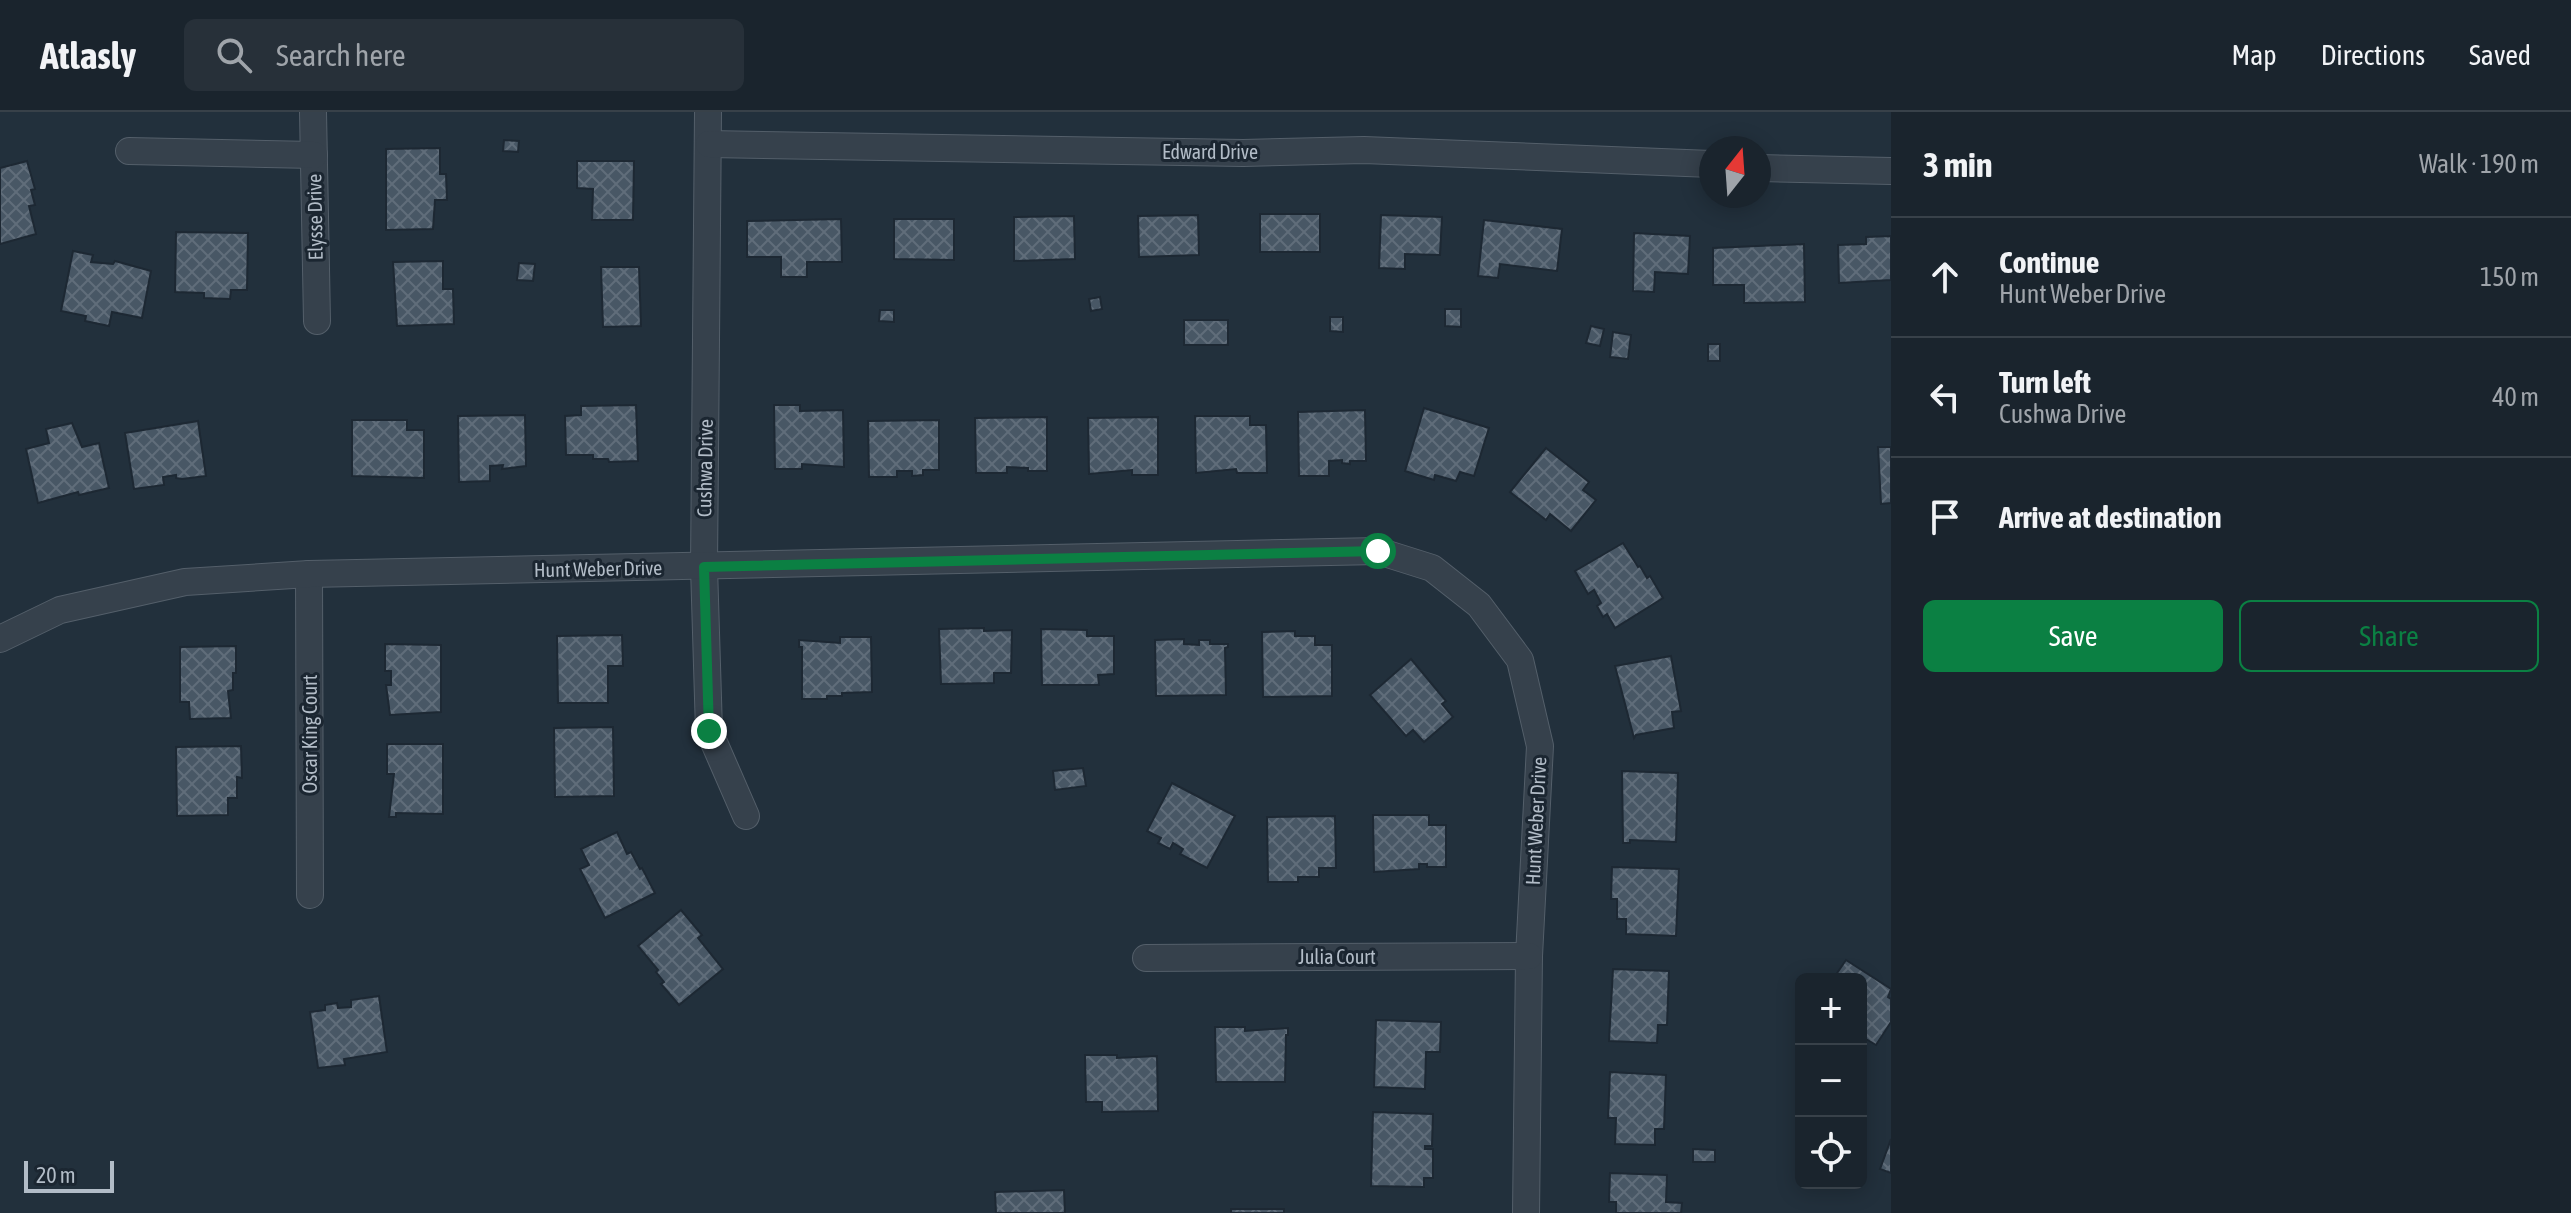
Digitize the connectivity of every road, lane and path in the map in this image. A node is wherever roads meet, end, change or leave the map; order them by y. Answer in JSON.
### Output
{"nodes":[{"id":1,"x":313,"y":112,"type":"edge"},
{"id":2,"x":708,"y":112,"type":"edge"},
{"id":3,"x":709,"y":144,"type":"junction"},
{"id":4,"x":129,"y":151,"type":"dead end"},
{"id":5,"x":314,"y":155,"type":"junction"},
{"id":6,"x":1699,"y":164,"type":"edge"},
{"id":7,"x":1771,"y":168,"type":"edge"},
{"id":8,"x":1891,"y":171,"type":"edge"},
{"id":9,"x":317,"y":321,"type":"dead end"},
{"id":10,"x":704,"y":567,"type":"junction"},
{"id":11,"x":309,"y":574,"type":"junction"},
{"id":12,"x":0,"y":639,"type":"edge"},
{"id":13,"x":746,"y":816,"type":"dead end"},
{"id":14,"x":310,"y":895,"type":"dead end"},
{"id":15,"x":1529,"y":956,"type":"junction"},
{"id":16,"x":1146,"y":958,"type":"dead end"},
{"id":17,"x":1526,"y":1213,"type":"edge"}],
"edges":[{"from":1,"to":5,"type":"street","name":"Elysse Drive"},
{"from":2,"to":3,"type":"street","name":"Cushwa Drive"},
{"from":3,"to":6,"type":"street","name":"Edward Drive"},
{"from":3,"to":10,"type":"street","name":"Cushwa Drive"},
{"from":4,"to":5,"type":"street"},
{"from":5,"to":9,"type":"street","name":"Elysse Drive"},
{"from":7,"to":8,"type":"street"},
{"from":10,"to":11,"type":"street","name":"Hunt Weber Drive"},
{"from":10,"to":13,"type":"street","name":"Cushwa Drive"},
{"from":10,"to":15,"type":"street","name":"Hunt Weber Drive"},
{"from":11,"to":12,"type":"street","name":"Hunt Weber Drive"},
{"from":11,"to":14,"type":"street","name":"Oscar King Court"},
{"from":15,"to":16,"type":"street","name":"Julia Court"},
{"from":15,"to":17,"type":"street","name":"Hunt Weber Drive"}]}
